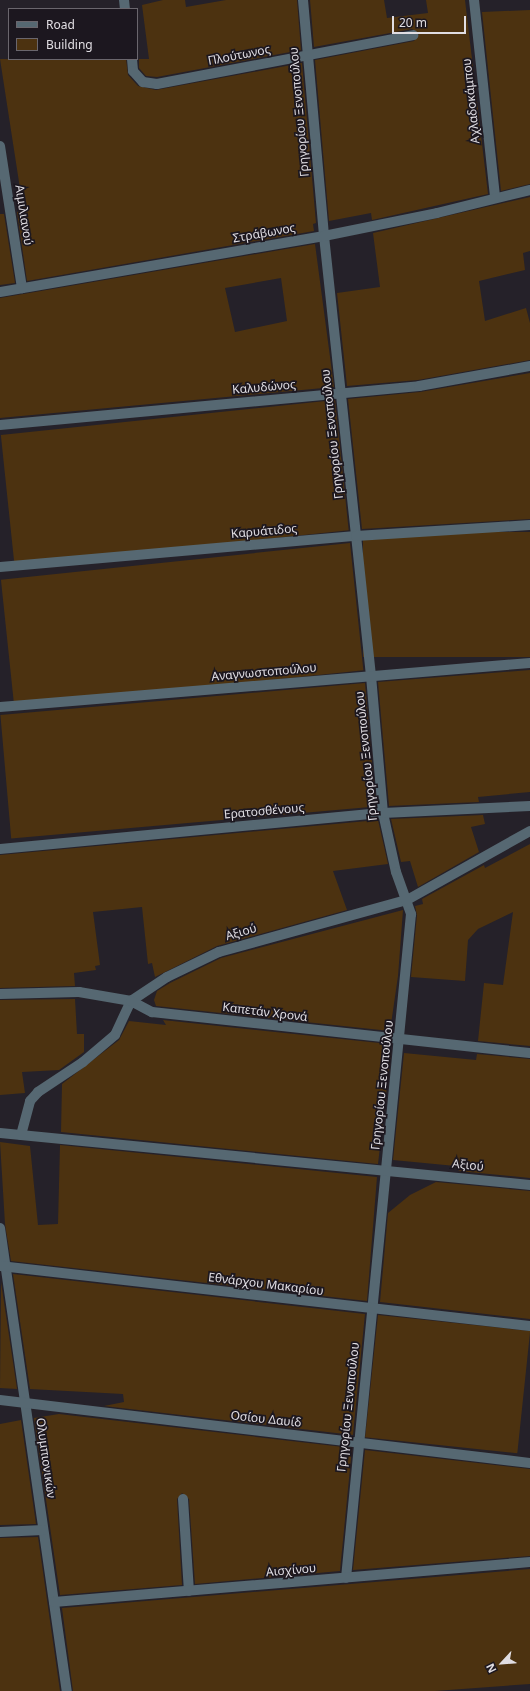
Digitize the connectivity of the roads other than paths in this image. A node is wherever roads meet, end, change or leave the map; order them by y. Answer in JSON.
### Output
{"nodes":[{"id":1,"x":303,"y":0,"type":"edge"},
{"id":2,"x":474,"y":0,"type":"edge"},
{"id":3,"x":413,"y":35,"type":"dead end"},
{"id":4,"x":306,"y":56,"type":"junction"},
{"id":5,"x":132,"y":60,"type":"edge"},
{"id":6,"x":0,"y":146,"type":"edge"},
{"id":7,"x":530,"y":190,"type":"edge"},
{"id":8,"x":495,"y":198,"type":"junction"},
{"id":9,"x":324,"y":236,"type":"junction"},
{"id":10,"x":22,"y":288,"type":"junction"},
{"id":11,"x":0,"y":292,"type":"edge"},
{"id":12,"x":530,"y":366,"type":"edge"},
{"id":13,"x":340,"y":393,"type":"junction"},
{"id":14,"x":0,"y":425,"type":"edge"},
{"id":15,"x":530,"y":525,"type":"edge"},
{"id":16,"x":356,"y":536,"type":"junction"},
{"id":17,"x":0,"y":567,"type":"edge"},
{"id":18,"x":530,"y":663,"type":"edge"},
{"id":19,"x":371,"y":676,"type":"junction"},
{"id":20,"x":0,"y":707,"type":"edge"},
{"id":21,"x":530,"y":806,"type":"edge"},
{"id":22,"x":383,"y":813,"type":"junction"},
{"id":23,"x":530,"y":831,"type":"edge"},
{"id":24,"x":0,"y":849,"type":"edge"},
{"id":25,"x":407,"y":900,"type":"junction"},
{"id":26,"x":0,"y":994,"type":"edge"},
{"id":27,"x":131,"y":1001,"type":"junction"},
{"id":28,"x":400,"y":1041,"type":"junction"},
{"id":29,"x":530,"y":1053,"type":"edge"},
{"id":30,"x":0,"y":1133,"type":"edge"},
{"id":31,"x":21,"y":1135,"type":"junction"},
{"id":32,"x":387,"y":1170,"type":"junction"},
{"id":33,"x":530,"y":1185,"type":"edge"},
{"id":34,"x":0,"y":1228,"type":"edge"},
{"id":35,"x":3,"y":1266,"type":"edge"},
{"id":36,"x":371,"y":1309,"type":"junction"},
{"id":37,"x":530,"y":1326,"type":"edge"},
{"id":38,"x":0,"y":1400,"type":"edge"},
{"id":39,"x":25,"y":1404,"type":"junction"},
{"id":40,"x":357,"y":1442,"type":"junction"},
{"id":41,"x":530,"y":1463,"type":"edge"},
{"id":42,"x":183,"y":1499,"type":"dead end"},
{"id":43,"x":43,"y":1530,"type":"junction"},
{"id":44,"x":0,"y":1532,"type":"edge"},
{"id":45,"x":530,"y":1562,"type":"edge"},
{"id":46,"x":346,"y":1578,"type":"junction"},
{"id":47,"x":189,"y":1592,"type":"junction"},
{"id":48,"x":54,"y":1602,"type":"junction"},
{"id":49,"x":67,"y":1691,"type":"edge"}],
"edges":[{"from":1,"to":4,"type":"street","name":"Γρηγορίου Ξενοπούλου"},
{"from":2,"to":8,"type":"street","name":"Αχλαδοκάμπου"},
{"from":3,"to":4,"type":"street","name":"Πλούτωνος"},
{"from":4,"to":5,"type":"street","name":"Πλούτωνος"},
{"from":4,"to":9,"type":"street","name":"Γρηγορίου Ξενοπούλου"},
{"from":6,"to":10,"type":"street","name":"Αιμιλιανού"},
{"from":7,"to":8,"type":"street","name":"Στράβωνος"},
{"from":8,"to":9,"type":"street","name":"Στράβωνος"},
{"from":9,"to":10,"type":"street","name":"Στράβωνος"},
{"from":9,"to":13,"type":"street","name":"Γρηγορίου Ξενοπούλου"},
{"from":10,"to":11,"type":"street","name":"Στράβωνος"},
{"from":12,"to":13,"type":"street","name":"Καλυδώνος"},
{"from":13,"to":14,"type":"street","name":"Καλυδώνος"},
{"from":13,"to":16,"type":"street","name":"Γρηγορίου Ξενοπούλου"},
{"from":15,"to":16,"type":"street","name":"Καρυάτιδος"},
{"from":16,"to":17,"type":"street","name":"Καρυάτιδος"},
{"from":16,"to":19,"type":"street","name":"Γρηγορίου Ξενοπούλου"},
{"from":18,"to":19,"type":"street","name":"Αναγνωστοπούλου"},
{"from":19,"to":20,"type":"street","name":"Αναγνωστοπούλου"},
{"from":19,"to":22,"type":"street","name":"Γρηγορίου Ξενοπούλου"},
{"from":21,"to":22,"type":"street","name":"Ερατοσθένους"},
{"from":22,"to":24,"type":"street","name":"Ερατοσθένους"},
{"from":22,"to":25,"type":"street","name":"Γρηγορίου Ξενοπούλου"},
{"from":23,"to":25,"type":"street","name":"Αξιού"},
{"from":25,"to":27,"type":"street","name":"Αξιού"},
{"from":25,"to":28,"type":"street","name":"Γρηγορίου Ξενοπούλου"},
{"from":26,"to":27,"type":"street","name":"Καπετάν Χρονά"},
{"from":27,"to":28,"type":"street","name":"Καπετάν Χρονά"},
{"from":27,"to":31,"type":"street"},
{"from":28,"to":29,"type":"street","name":"Καπετάν Χρονά"},
{"from":28,"to":32,"type":"street","name":"Γρηγορίου Ξενοπούλου"},
{"from":30,"to":31,"type":"street","name":"Αξιού"},
{"from":31,"to":32,"type":"street","name":"Αξιού"},
{"from":32,"to":33,"type":"street","name":"Αξιού"},
{"from":32,"to":36,"type":"street","name":"Γρηγορίου Ξενοπούλου"},
{"from":34,"to":35,"type":"street","name":"Ολυμπιονικών"},
{"from":35,"to":36,"type":"street","name":"Εθνάρχου Μακαρίου"},
{"from":35,"to":39,"type":"street","name":"Ολυμπιονικών"},
{"from":36,"to":37,"type":"street","name":"Εθνάρχου Μακαρίου"},
{"from":36,"to":40,"type":"street","name":"Γρηγορίου Ξενοπούλου"},
{"from":38,"to":39,"type":"street","name":"Οσίου Δαυίδ"},
{"from":39,"to":40,"type":"street","name":"Οσίου Δαυίδ"},
{"from":39,"to":43,"type":"street","name":"Ολυμπιονικών"},
{"from":40,"to":41,"type":"street","name":"Οσίου Δαυίδ"},
{"from":40,"to":46,"type":"street","name":"Γρηγορίου Ξενοπούλου"},
{"from":42,"to":47,"type":"street"},
{"from":43,"to":44,"type":"street"},
{"from":43,"to":48,"type":"street","name":"Ολυμπιονικών"},
{"from":45,"to":46,"type":"street","name":"Αισχίνου"},
{"from":46,"to":47,"type":"street","name":"Αισχίνου"},
{"from":47,"to":48,"type":"street","name":"Αισχίνου"},
{"from":48,"to":49,"type":"street","name":"Ολυμπιονικών"}]}
